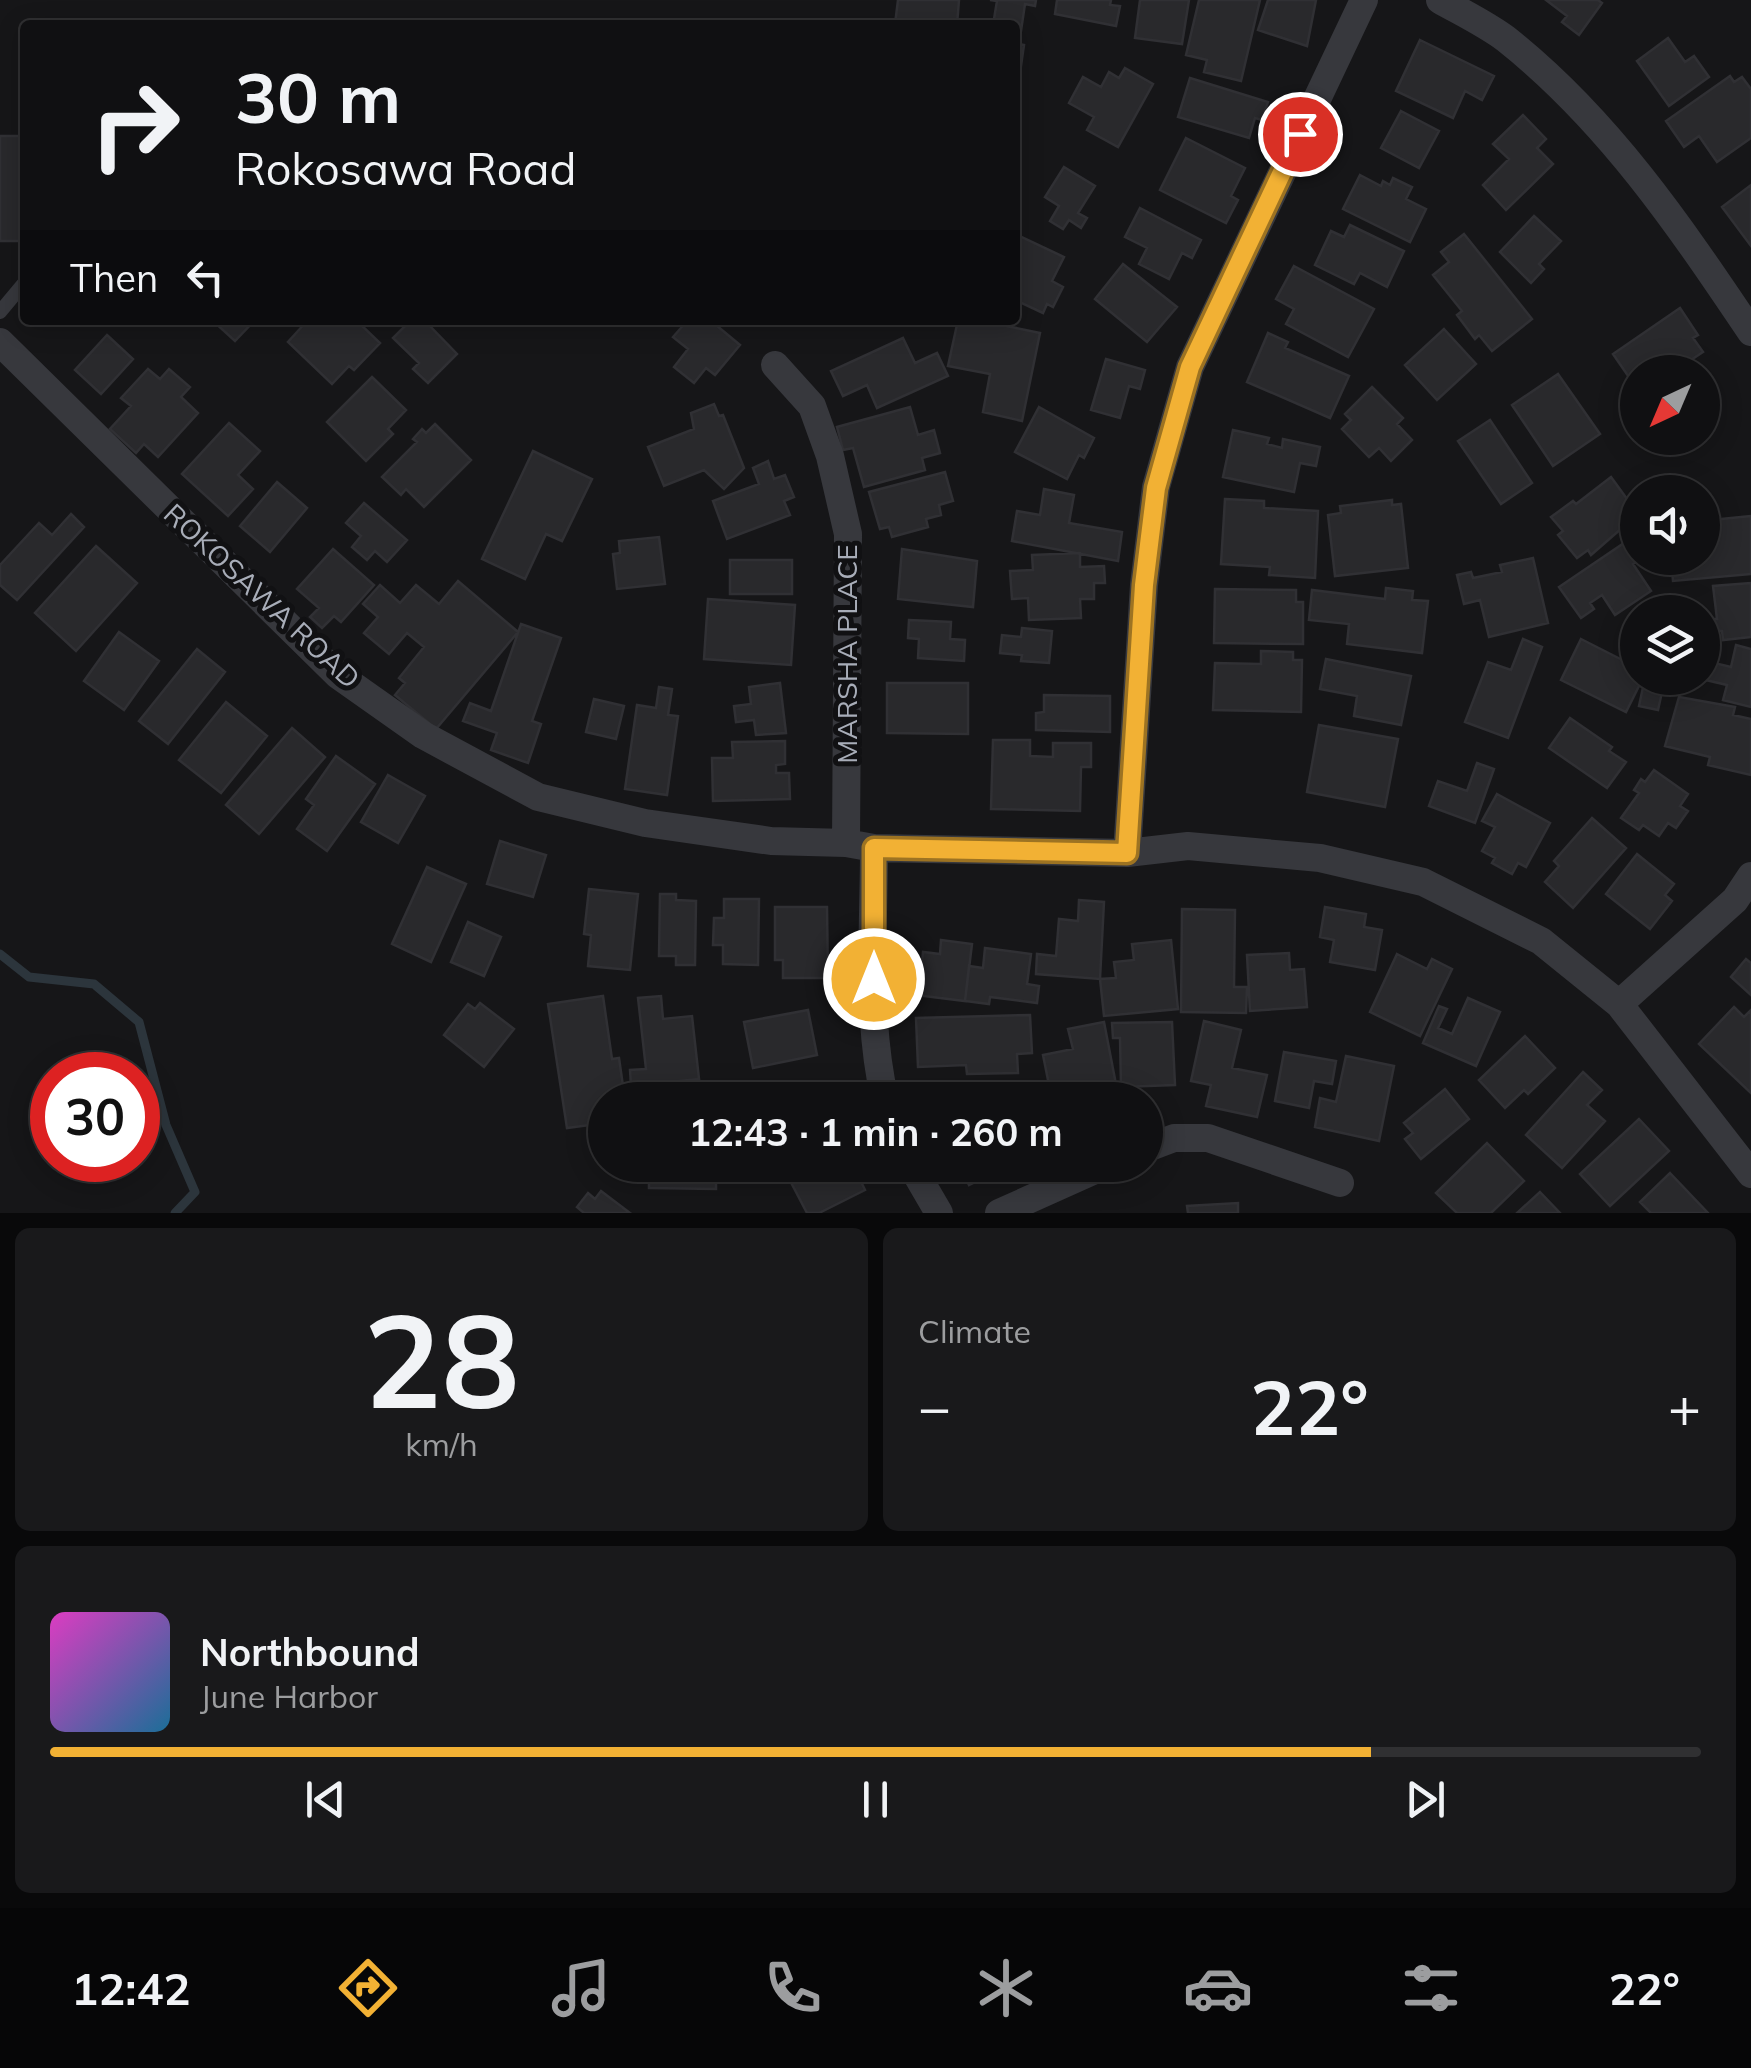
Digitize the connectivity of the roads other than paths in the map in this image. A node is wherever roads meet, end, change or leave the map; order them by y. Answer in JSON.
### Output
{"nodes":[{"id":1,"x":1364,"y":0,"type":"edge"},
{"id":2,"x":1440,"y":0,"type":"edge"},
{"id":3,"x":20,"y":288,"type":"edge"},
{"id":4,"x":0,"y":312,"type":"edge"},
{"id":5,"x":1751,"y":332,"type":"edge"},
{"id":6,"x":0,"y":342,"type":"edge"},
{"id":7,"x":775,"y":365,"type":"dead end"},
{"id":8,"x":846,"y":842,"type":"junction"},
{"id":9,"x":874,"y":848,"type":"junction"},
{"id":10,"x":1127,"y":853,"type":"junction"},
{"id":11,"x":1751,"y":876,"type":"edge"},
{"id":12,"x":1618,"y":1004,"type":"junction"},
{"id":13,"x":881,"y":1082,"type":"edge"},
{"id":14,"x":1163,"y":1142,"type":"edge"},
{"id":15,"x":1751,"y":1174,"type":"edge"},
{"id":16,"x":920,"y":1182,"type":"edge"},
{"id":17,"x":1068,"y":1182,"type":"edge"},
{"id":18,"x":1340,"y":1184,"type":"dead end"},
{"id":19,"x":939,"y":1213,"type":"edge"},
{"id":20,"x":998,"y":1213,"type":"edge"}],
"edges":[{"from":1,"to":10,"type":"street"},
{"from":2,"to":5,"type":"street"},
{"from":3,"to":4,"type":"lane"},
{"from":6,"to":8,"type":"street","name":"ROKOSAWA ROAD"},
{"from":7,"to":8,"type":"street","name":"MARSHA PLACE"},
{"from":8,"to":9,"type":"street","name":"ROKOSAWA ROAD"},
{"from":9,"to":10,"type":"street","name":"ROKOSAWA ROAD"},
{"from":9,"to":13,"type":"street"},
{"from":10,"to":12,"type":"street","name":"ROKOSAWA ROAD"},
{"from":11,"to":12,"type":"street"},
{"from":12,"to":15,"type":"street","name":"ROKOSAWA ROAD"},
{"from":14,"to":18,"type":"street"},
{"from":16,"to":19,"type":"street"},
{"from":17,"to":20,"type":"street"}]}
